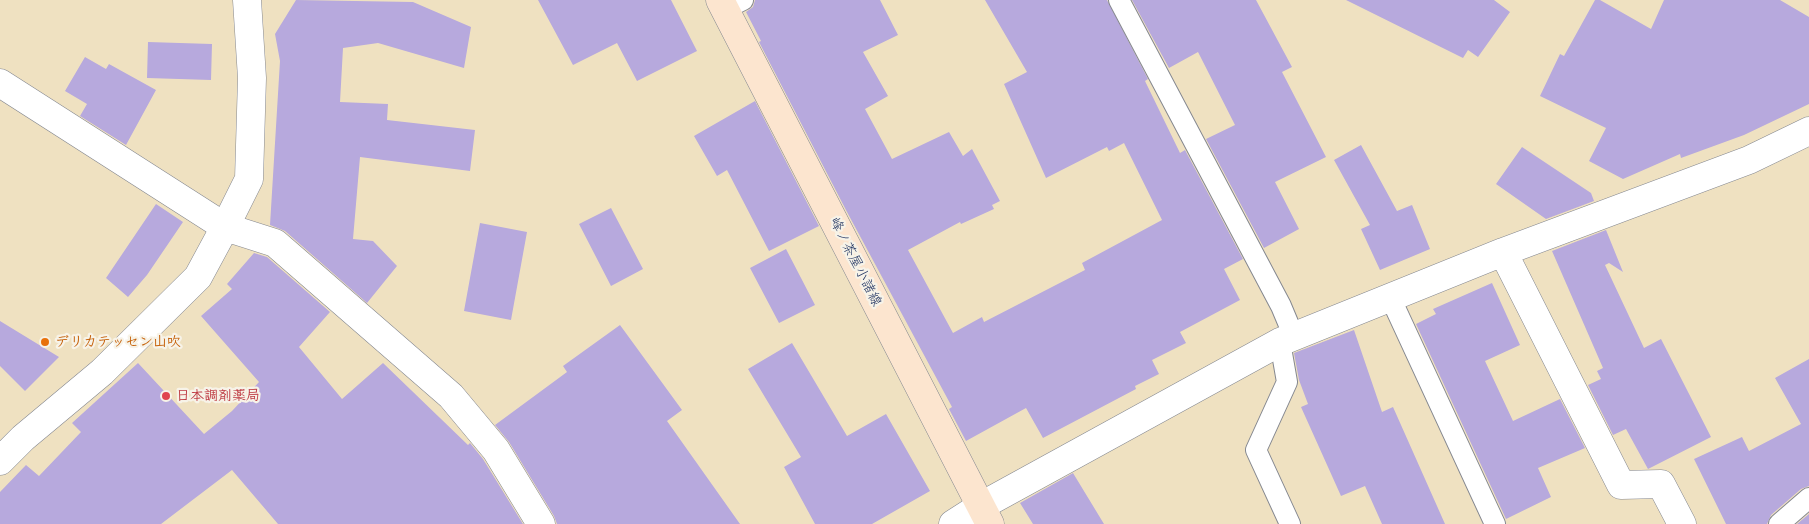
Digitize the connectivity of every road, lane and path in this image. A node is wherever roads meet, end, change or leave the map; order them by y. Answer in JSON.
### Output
{"nodes":[{"id":1,"x":247,"y":0,"type":"edge"},
{"id":2,"x":1119,"y":0,"type":"edge"},
{"id":3,"x":729,"y":3,"type":"edge"},
{"id":4,"x":0,"y":83,"type":"edge"},
{"id":5,"x":1809,"y":131,"type":"edge"},
{"id":6,"x":225,"y":227,"type":"junction"},
{"id":7,"x":1503,"y":252,"type":"junction"},
{"id":8,"x":1391,"y":299,"type":"junction"},
{"id":9,"x":1287,"y":339,"type":"junction"},
{"id":10,"x":0,"y":461,"type":"edge"},
{"id":11,"x":1809,"y":498,"type":"edge"},
{"id":12,"x":986,"y":515,"type":"edge"},
{"id":13,"x":541,"y":524,"type":"edge"},
{"id":14,"x":953,"y":524,"type":"edge"},
{"id":15,"x":1290,"y":524,"type":"edge"},
{"id":16,"x":1495,"y":524,"type":"edge"},
{"id":17,"x":1682,"y":524,"type":"edge"},
{"id":18,"x":1778,"y":524,"type":"edge"}],
"edges":[{"from":1,"to":6,"type":"street"},
{"from":2,"to":9,"type":"lane"},
{"from":3,"to":12,"type":"main road","name":"峰ノ茶屋小諸線"},
{"from":4,"to":6,"type":"street"},
{"from":5,"to":7,"type":"street"},
{"from":6,"to":10,"type":"street"},
{"from":6,"to":13,"type":"street"},
{"from":7,"to":8,"type":"street"},
{"from":7,"to":17,"type":"street"},
{"from":8,"to":9,"type":"street"},
{"from":8,"to":16,"type":"lane"},
{"from":9,"to":12,"type":"street"},
{"from":9,"to":15,"type":"lane"},
{"from":11,"to":18,"type":"lane"},
{"from":12,"to":14,"type":"street"}]}
